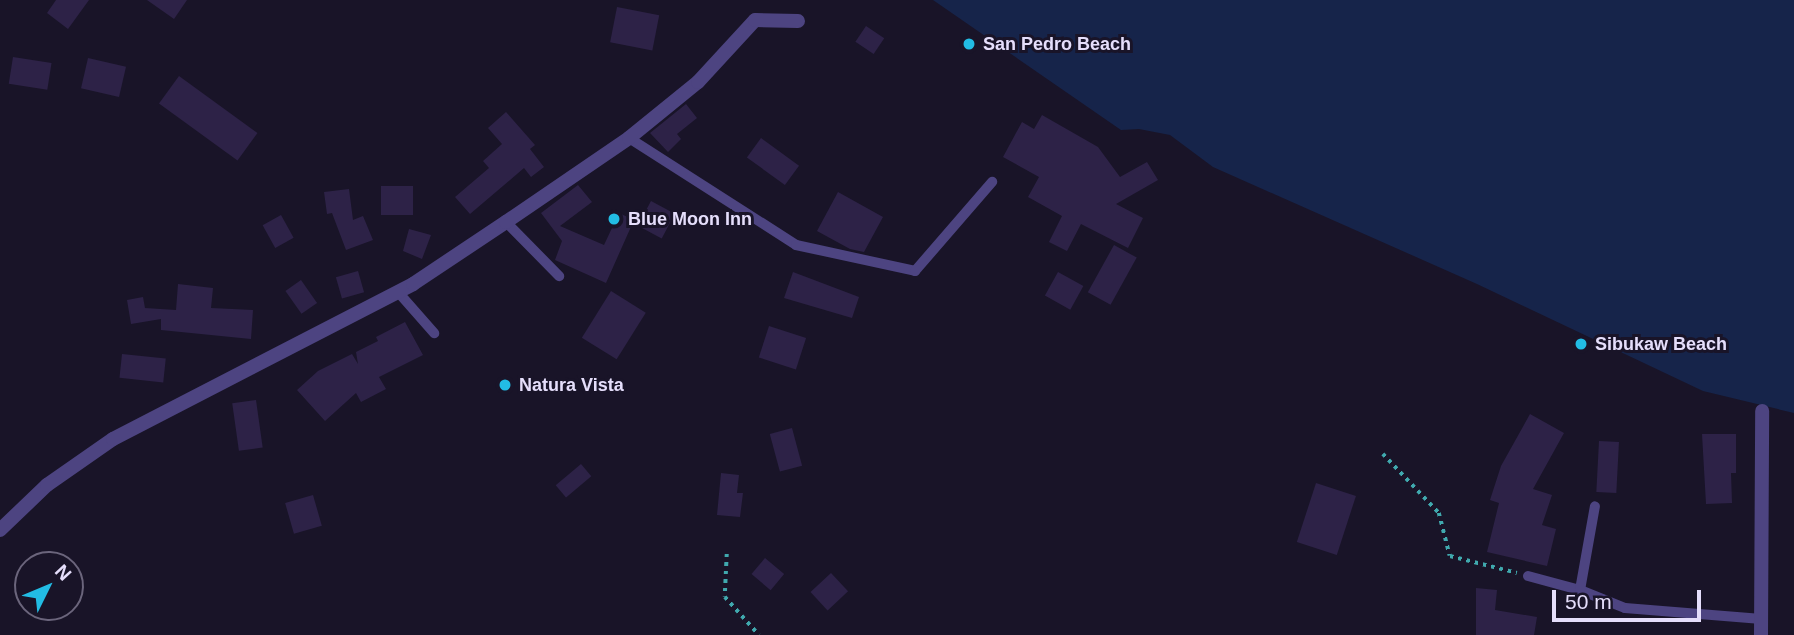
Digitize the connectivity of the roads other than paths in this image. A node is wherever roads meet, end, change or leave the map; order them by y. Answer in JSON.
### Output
{"nodes":[{"id":1,"x":798,"y":21,"type":"dead end"},
{"id":2,"x":629,"y":138,"type":"junction"},
{"id":3,"x":992,"y":182,"type":"dead end"},
{"id":4,"x":506,"y":222,"type":"junction"},
{"id":5,"x":559,"y":276,"type":"dead end"},
{"id":6,"x":398,"y":292,"type":"junction"},
{"id":7,"x":434,"y":333,"type":"dead end"},
{"id":8,"x":1762,"y":411,"type":"dead end"},
{"id":9,"x":1595,"y":506,"type":"dead end"},
{"id":10,"x":0,"y":530,"type":"edge"},
{"id":11,"x":1528,"y":576,"type":"road end"},
{"id":12,"x":1580,"y":590,"type":"junction"},
{"id":13,"x":1762,"y":619,"type":"junction"},
{"id":14,"x":1761,"y":635,"type":"edge"}],
"edges":[{"from":1,"to":2,"type":"street"},
{"from":2,"to":3,"type":"lane"},
{"from":2,"to":4,"type":"street"},
{"from":4,"to":5,"type":"lane"},
{"from":4,"to":6,"type":"street"},
{"from":6,"to":7,"type":"lane"},
{"from":6,"to":10,"type":"street"},
{"from":8,"to":13,"type":"street"},
{"from":9,"to":12,"type":"lane"},
{"from":11,"to":12,"type":"lane"},
{"from":12,"to":13,"type":"lane"},
{"from":13,"to":14,"type":"street"}]}
